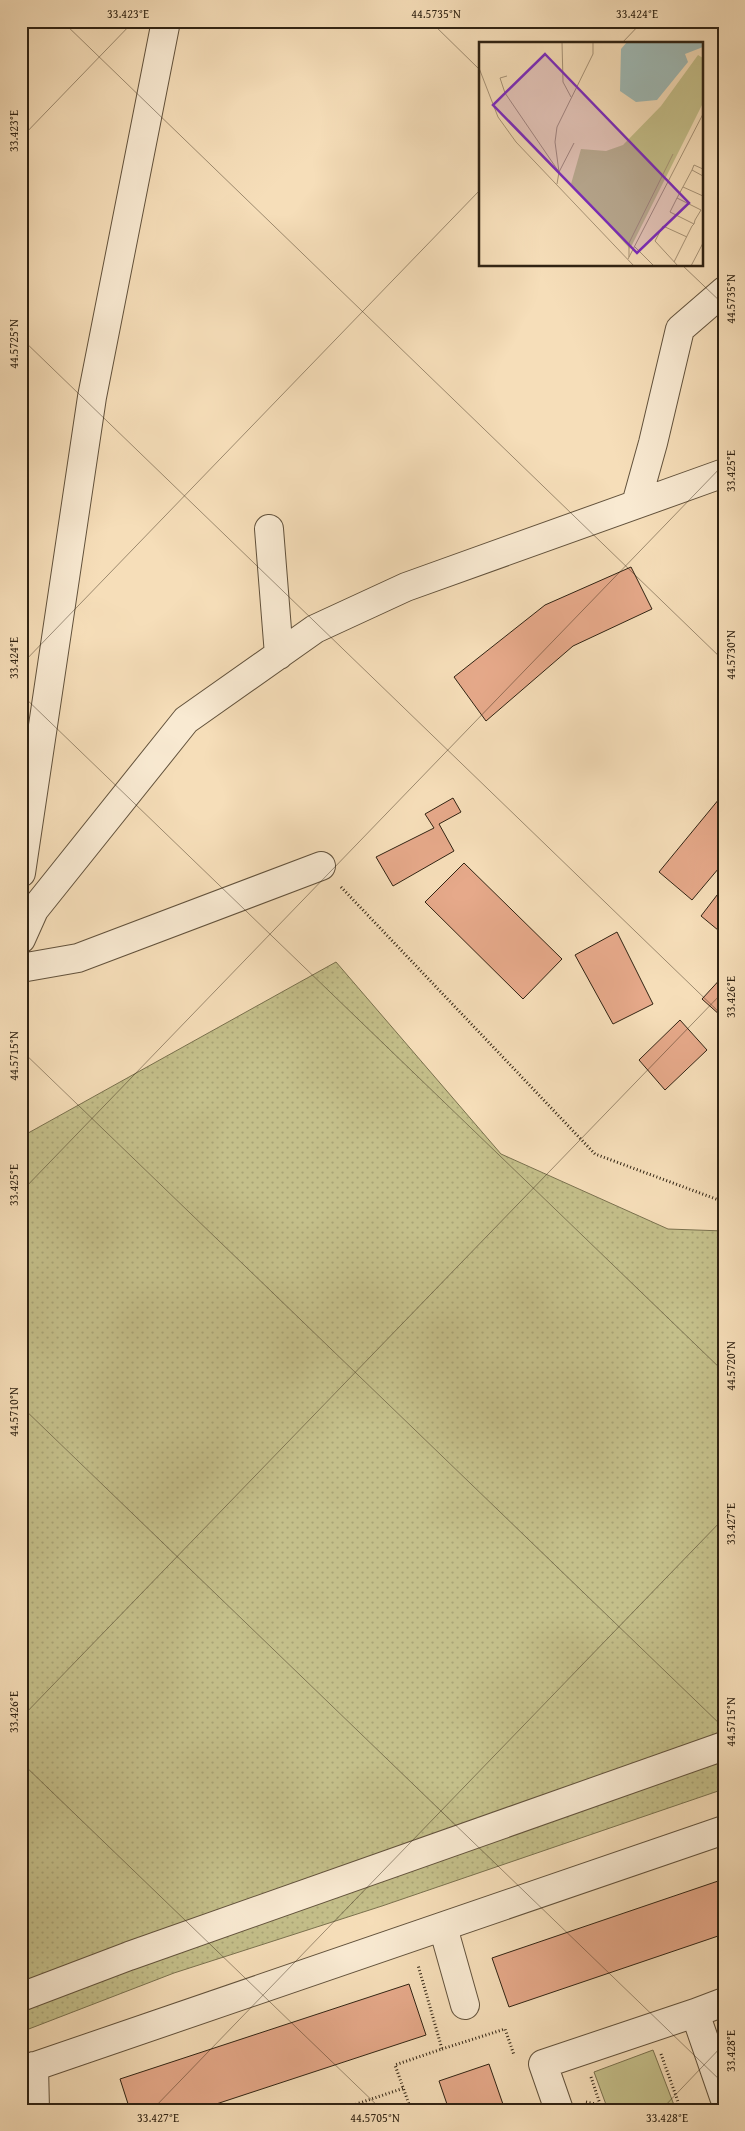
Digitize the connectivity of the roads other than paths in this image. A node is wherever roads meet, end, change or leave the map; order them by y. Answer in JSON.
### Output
{"nodes":[{"id":1,"x":166,"y":21,"type":"edge"},
{"id":2,"x":724,"y":291,"type":"edge"},
{"id":3,"x":724,"y":472,"type":"edge"},
{"id":4,"x":636,"y":504,"type":"junction"},
{"id":5,"x":270,"y":529,"type":"dead end"},
{"id":6,"x":279,"y":655,"type":"junction"},
{"id":7,"x":321,"y":866,"type":"road end"},
{"id":8,"x":21,"y":873,"type":"edge"},
{"id":9,"x":21,"y":939,"type":"edge"},
{"id":10,"x":21,"y":968,"type":"edge"},
{"id":11,"x":724,"y":1746,"type":"edge"},
{"id":12,"x":724,"y":1830,"type":"edge"},
{"id":13,"x":443,"y":1927,"type":"junction"},
{"id":14,"x":21,"y":1997,"type":"edge"},
{"id":15,"x":724,"y":2002,"type":"edge"},
{"id":16,"x":465,"y":2006,"type":"dead end"},
{"id":17,"x":694,"y":2012,"type":"junction"},
{"id":18,"x":28,"y":2069,"type":"edge"},
{"id":19,"x":724,"y":2097,"type":"edge"},
{"id":20,"x":35,"y":2110,"type":"edge"},
{"id":21,"x":558,"y":2110,"type":"edge"}],
"edges":[{"from":1,"to":8,"type":"street"},
{"from":2,"to":4,"type":"street"},
{"from":3,"to":4,"type":"street"},
{"from":4,"to":6,"type":"street"},
{"from":5,"to":6,"type":"street"},
{"from":6,"to":9,"type":"street"},
{"from":7,"to":10,"type":"street"},
{"from":11,"to":14,"type":"street"},
{"from":12,"to":13,"type":"street"},
{"from":13,"to":16,"type":"street"},
{"from":13,"to":18,"type":"street"},
{"from":15,"to":17,"type":"street"},
{"from":17,"to":19,"type":"street"},
{"from":17,"to":21,"type":"street"},
{"from":18,"to":20,"type":"street"}]}
